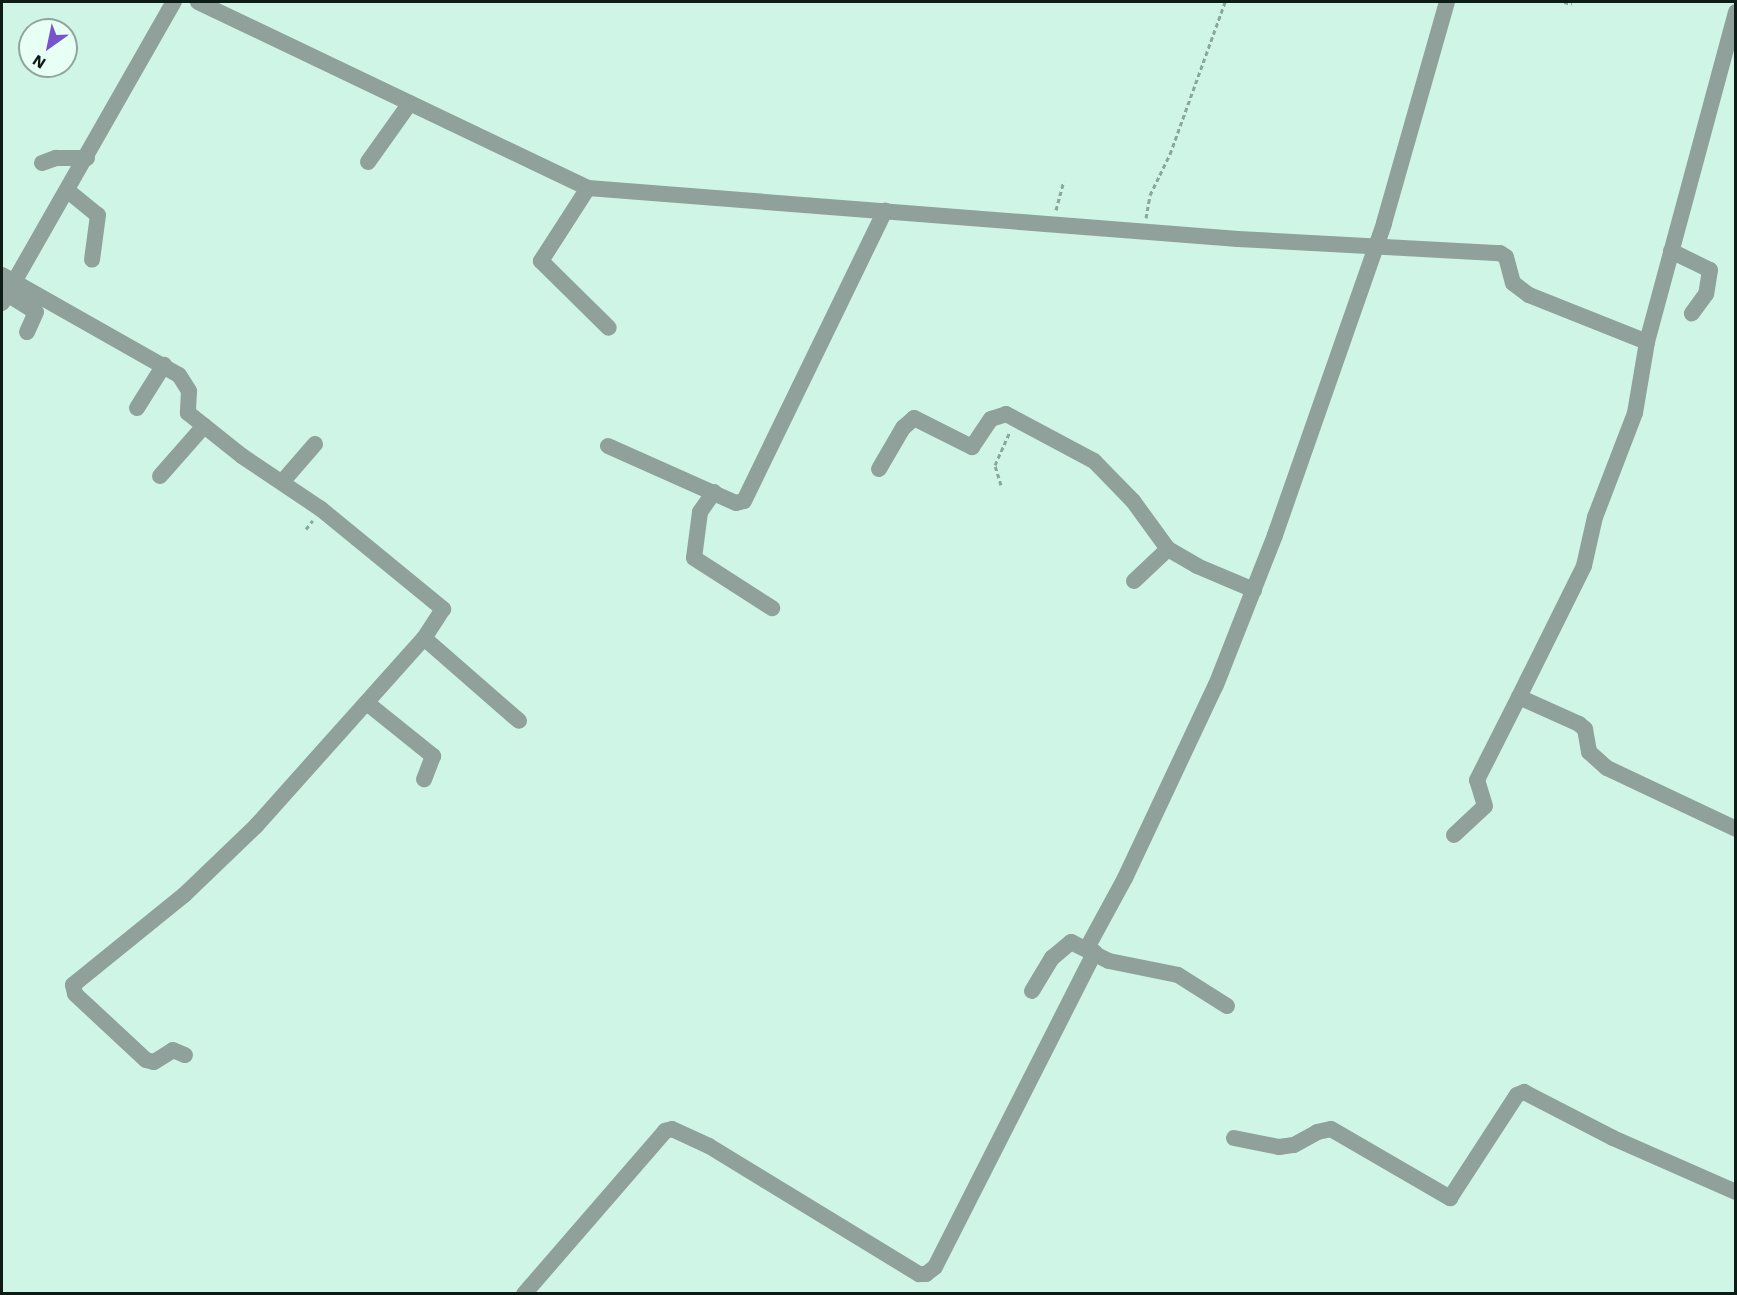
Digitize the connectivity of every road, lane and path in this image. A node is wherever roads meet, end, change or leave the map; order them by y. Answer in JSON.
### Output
{"nodes":[{"id":1,"x":174,"y":2,"type":"edge"},
{"id":2,"x":198,"y":2,"type":"edge"},
{"id":3,"x":1225,"y":2,"type":"edge"},
{"id":4,"x":1448,"y":2,"type":"edge"},
{"id":5,"x":1564,"y":2,"type":"edge"},
{"id":6,"x":1572,"y":4,"type":"dead end"},
{"id":7,"x":1736,"y":12,"type":"edge"},
{"id":8,"x":410,"y":103,"type":"junction"},
{"id":9,"x":87,"y":158,"type":"junction"},
{"id":10,"x":368,"y":162,"type":"dead end"},
{"id":11,"x":42,"y":163,"type":"dead end"},
{"id":12,"x":1064,"y":181,"type":"dead end"},
{"id":13,"x":588,"y":188,"type":"junction"},
{"id":14,"x":74,"y":195,"type":"junction"},
{"id":15,"x":885,"y":210,"type":"junction"},
{"id":16,"x":1146,"y":211,"type":"dead end"},
{"id":17,"x":1053,"y":223,"type":"junction"},
{"id":18,"x":1379,"y":236,"type":"junction"},
{"id":19,"x":1671,"y":251,"type":"junction"},
{"id":20,"x":92,"y":260,"type":"dead end"},
{"id":21,"x":8,"y":286,"type":"edge"},
{"id":22,"x":1692,"y":314,"type":"dead end"},
{"id":23,"x":609,"y":328,"type":"dead end"},
{"id":24,"x":27,"y":332,"type":"dead end"},
{"id":25,"x":1647,"y":342,"type":"junction"},
{"id":26,"x":164,"y":365,"type":"junction"},
{"id":27,"x":137,"y":408,"type":"dead end"},
{"id":28,"x":1022,"y":422,"type":"junction"},
{"id":29,"x":204,"y":426,"type":"junction"},
{"id":30,"x":315,"y":444,"type":"dead end"},
{"id":31,"x":608,"y":446,"type":"dead end"},
{"id":32,"x":879,"y":469,"type":"dead end"},
{"id":33,"x":160,"y":476,"type":"dead end"},
{"id":34,"x":283,"y":482,"type":"junction"},
{"id":35,"x":1001,"y":485,"type":"dead end"},
{"id":36,"x":714,"y":492,"type":"junction"},
{"id":37,"x":1168,"y":549,"type":"junction"},
{"id":38,"x":1134,"y":581,"type":"dead end"},
{"id":39,"x":1254,"y":590,"type":"junction"},
{"id":40,"x":772,"y":608,"type":"dead end"},
{"id":41,"x":424,"y":638,"type":"junction"},
{"id":42,"x":1519,"y":697,"type":"junction"},
{"id":43,"x":367,"y":703,"type":"junction"},
{"id":44,"x":519,"y":721,"type":"dead end"},
{"id":45,"x":424,"y":779,"type":"dead end"},
{"id":46,"x":1736,"y":829,"type":"edge"},
{"id":47,"x":1454,"y":835,"type":"dead end"},
{"id":48,"x":1091,"y":950,"type":"junction"},
{"id":49,"x":1032,"y":991,"type":"dead end"},
{"id":50,"x":1227,"y":1006,"type":"dead end"},
{"id":51,"x":185,"y":1055,"type":"dead end"},
{"id":52,"x":1234,"y":1138,"type":"dead end"},
{"id":53,"x":1736,"y":1192,"type":"edge"},
{"id":54,"x":525,"y":1293,"type":"edge"}],
"edges":[{"from":1,"to":9,"type":"street"},
{"from":2,"to":8,"type":"street"},
{"from":3,"to":16,"type":"path"},
{"from":4,"to":18,"type":"street"},
{"from":5,"to":6,"type":"path"},
{"from":7,"to":19,"type":"street"},
{"from":8,"to":10,"type":"street"},
{"from":8,"to":13,"type":"street"},
{"from":9,"to":11,"type":"street"},
{"from":9,"to":14,"type":"street"},
{"from":12,"to":17,"type":"path"},
{"from":13,"to":15,"type":"street"},
{"from":13,"to":23,"type":"street"},
{"from":14,"to":20,"type":"street"},
{"from":14,"to":21,"type":"street"},
{"from":15,"to":17,"type":"street"},
{"from":15,"to":36,"type":"street"},
{"from":17,"to":18,"type":"street"},
{"from":18,"to":25,"type":"street"},
{"from":18,"to":39,"type":"street"},
{"from":19,"to":22,"type":"street"},
{"from":19,"to":25,"type":"street"},
{"from":21,"to":24,"type":"street"},
{"from":21,"to":26,"type":"street"},
{"from":25,"to":42,"type":"street"},
{"from":26,"to":27,"type":"street"},
{"from":26,"to":29,"type":"street"},
{"from":28,"to":32,"type":"street"},
{"from":28,"to":35,"type":"path"},
{"from":28,"to":37,"type":"street"},
{"from":29,"to":33,"type":"street"},
{"from":29,"to":34,"type":"street"},
{"from":30,"to":34,"type":"street"},
{"from":31,"to":36,"type":"street"},
{"from":34,"to":41,"type":"street"},
{"from":36,"to":40,"type":"street"},
{"from":37,"to":38,"type":"street"},
{"from":37,"to":39,"type":"street"},
{"from":39,"to":48,"type":"street"},
{"from":41,"to":43,"type":"street"},
{"from":41,"to":44,"type":"street"},
{"from":42,"to":46,"type":"street"},
{"from":42,"to":47,"type":"street"},
{"from":43,"to":45,"type":"street"},
{"from":43,"to":51,"type":"street"},
{"from":48,"to":49,"type":"street"},
{"from":48,"to":50,"type":"street"},
{"from":48,"to":54,"type":"street"},
{"from":52,"to":53,"type":"street"}]}
